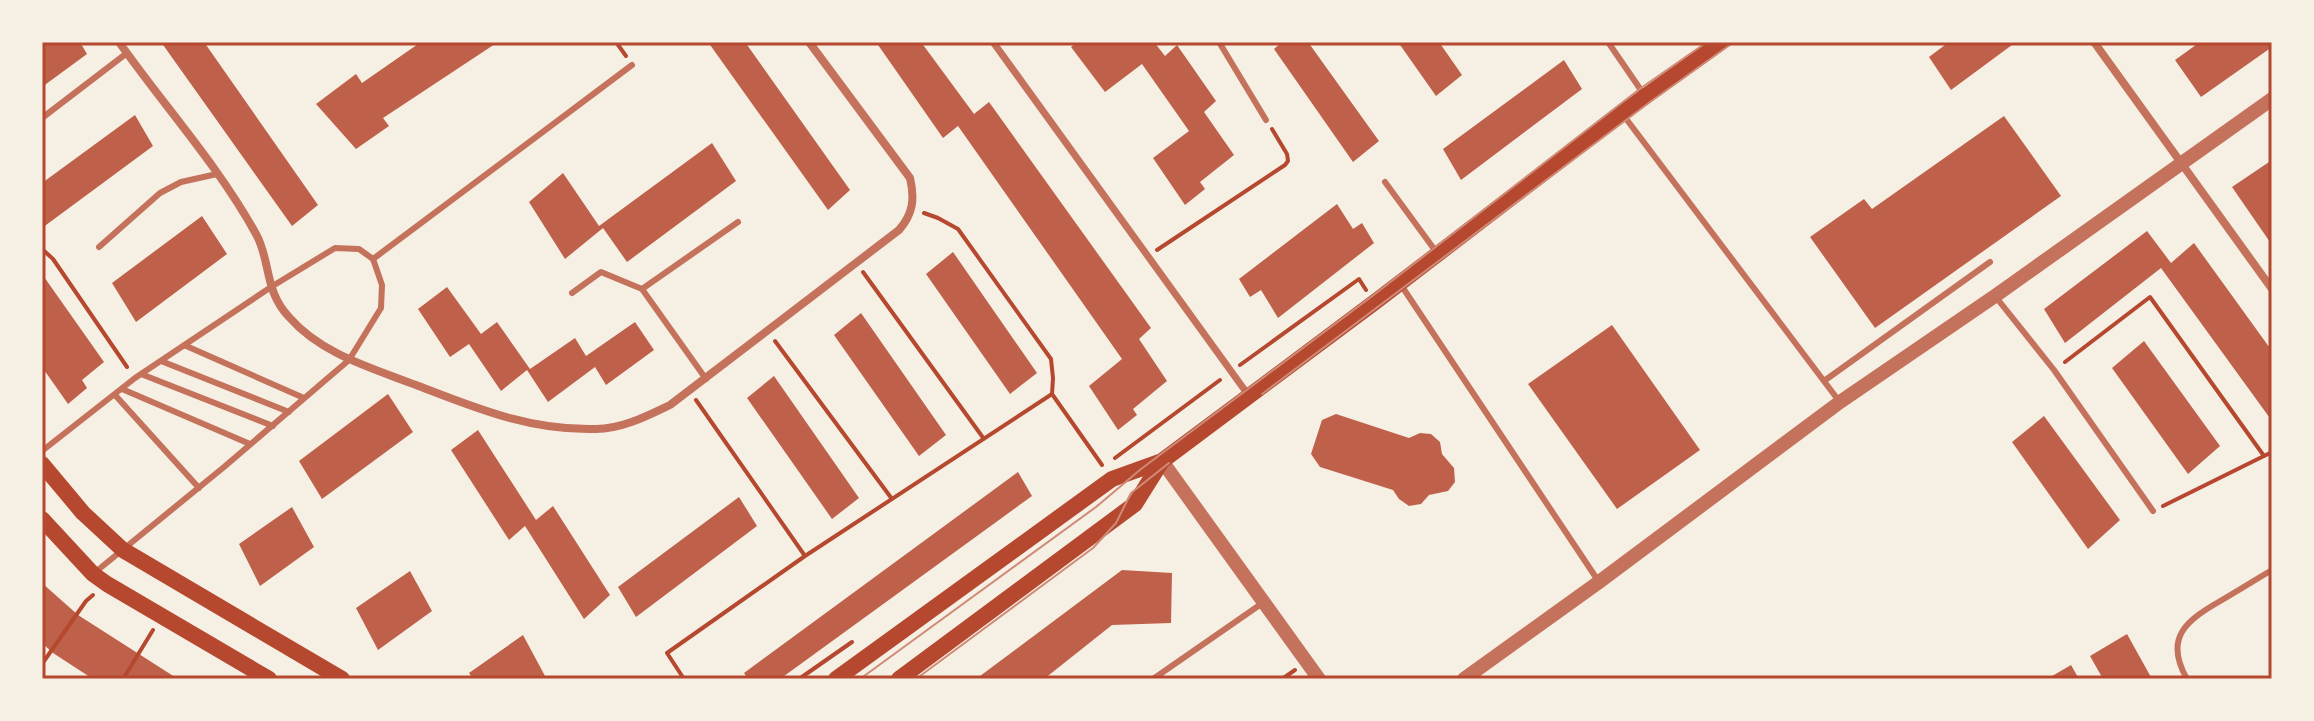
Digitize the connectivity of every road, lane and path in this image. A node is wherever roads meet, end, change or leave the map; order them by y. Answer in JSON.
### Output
{"nodes":[{"id":1,"x":119,"y":42,"type":"edge"},
{"id":2,"x":809,"y":42,"type":"edge"},
{"id":3,"x":993,"y":42,"type":"edge"},
{"id":4,"x":1219,"y":42,"type":"edge"},
{"id":5,"x":1608,"y":42,"type":"edge"},
{"id":6,"x":1721,"y":42,"type":"edge"},
{"id":7,"x":2094,"y":42,"type":"edge"},
{"id":8,"x":127,"y":53,"type":"junction"},
{"id":9,"x":632,"y":65,"type":"dead end"},
{"id":10,"x":1645,"y":96,"type":"junction"},
{"id":11,"x":2272,"y":99,"type":"edge"},
{"id":12,"x":1622,"y":113,"type":"junction"},
{"id":13,"x":42,"y":118,"type":"edge"},
{"id":14,"x":1266,"y":120,"type":"joint"},
{"id":15,"x":2182,"y":163,"type":"junction"},
{"id":16,"x":217,"y":174,"type":"junction"},
{"id":17,"x":1385,"y":182,"type":"dead end"},
{"id":18,"x":912,"y":208,"type":"junction"},
{"id":19,"x":738,"y":222,"type":"dead end"},
{"id":20,"x":99,"y":247,"type":"dead end"},
{"id":21,"x":42,"y":249,"type":"edge"},
{"id":22,"x":1437,"y":253,"type":"junction"},
{"id":23,"x":1148,"y":255,"type":"junction"},
{"id":24,"x":373,"y":259,"type":"junction"},
{"id":25,"x":1990,"y":262,"type":"dead end"},
{"id":26,"x":857,"y":263,"type":"junction"},
{"id":27,"x":1399,"y":282,"type":"junction"},
{"id":28,"x":271,"y":287,"type":"junction"},
{"id":29,"x":642,"y":289,"type":"junction"},
{"id":30,"x":2272,"y":289,"type":"edge"},
{"id":31,"x":572,"y":293,"type":"dead end"},
{"id":32,"x":1995,"y":296,"type":"junction"},
{"id":33,"x":1375,"y":302,"type":"junction"},
{"id":34,"x":768,"y":331,"type":"junction"},
{"id":35,"x":184,"y":345,"type":"junction"},
{"id":36,"x":349,"y":360,"type":"junction"},
{"id":37,"x":161,"y":361,"type":"junction"},
{"id":38,"x":2054,"y":370,"type":"junction"},
{"id":39,"x":1232,"y":371,"type":"junction"},
{"id":40,"x":138,"y":376,"type":"junction"},
{"id":41,"x":706,"y":379,"type":"junction"},
{"id":42,"x":1824,"y":381,"type":"junction"},
{"id":43,"x":122,"y":389,"type":"junction"},
{"id":44,"x":690,"y":391,"type":"junction"},
{"id":45,"x":1052,"y":394,"type":"junction"},
{"id":46,"x":115,"y":395,"type":"junction"},
{"id":47,"x":304,"y":398,"type":"junction"},
{"id":48,"x":1251,"y":399,"type":"junction"},
{"id":49,"x":1840,"y":402,"type":"junction"},
{"id":50,"x":289,"y":412,"type":"junction"},
{"id":51,"x":273,"y":426,"type":"junction"},
{"id":52,"x":984,"y":439,"type":"junction"},
{"id":53,"x":250,"y":444,"type":"junction"},
{"id":54,"x":42,"y":451,"type":"edge"},
{"id":55,"x":2272,"y":452,"type":"edge"},
{"id":56,"x":2264,"y":456,"type":"junction"},
{"id":57,"x":1115,"y":458,"type":"dead end"},
{"id":58,"x":1162,"y":461,"type":"junction"},
{"id":59,"x":42,"y":464,"type":"edge"},
{"id":60,"x":1103,"y":467,"type":"dead end"},
{"id":61,"x":199,"y":488,"type":"junction"},
{"id":62,"x":892,"y":499,"type":"junction"},
{"id":63,"x":2153,"y":511,"type":"joint"},
{"id":64,"x":42,"y":519,"type":"edge"},
{"id":65,"x":123,"y":550,"type":"junction"},
{"id":66,"x":805,"y":556,"type":"junction"},
{"id":67,"x":2272,"y":570,"type":"edge"},
{"id":68,"x":100,"y":579,"type":"junction"},
{"id":69,"x":1599,"y":582,"type":"junction"},
{"id":70,"x":1264,"y":602,"type":"junction"},
{"id":71,"x":162,"y":616,"type":"junction"},
{"id":72,"x":42,"y":664,"type":"edge"},
{"id":73,"x":123,"y":679,"type":"edge"},
{"id":74,"x":269,"y":679,"type":"edge"},
{"id":75,"x":342,"y":679,"type":"edge"},
{"id":76,"x":684,"y":679,"type":"edge"},
{"id":77,"x":836,"y":679,"type":"edge"},
{"id":78,"x":899,"y":679,"type":"edge"},
{"id":79,"x":1153,"y":679,"type":"edge"},
{"id":80,"x":1319,"y":679,"type":"edge"},
{"id":81,"x":1464,"y":679,"type":"edge"},
{"id":82,"x":2187,"y":679,"type":"edge"}],
"edges":[{"from":1,"to":8,"type":"street"},
{"from":2,"to":18,"type":"street"},
{"from":3,"to":23,"type":"street"},
{"from":4,"to":14,"type":"lane"},
{"from":5,"to":10,"type":"lane"},
{"from":6,"to":10,"type":"main road"},
{"from":7,"to":15,"type":"street"},
{"from":8,"to":13,"type":"lane"},
{"from":8,"to":16,"type":"street"},
{"from":9,"to":24,"type":"lane"},
{"from":10,"to":12,"type":"main road"},
{"from":11,"to":15,"type":"street"},
{"from":12,"to":22,"type":"main road"},
{"from":12,"to":42,"type":"lane"},
{"from":14,"to":23,"type":"path"},
{"from":15,"to":30,"type":"street"},
{"from":15,"to":32,"type":"street"},
{"from":16,"to":20,"type":"lane"},
{"from":16,"to":28,"type":"street"},
{"from":17,"to":22,"type":"lane"},
{"from":18,"to":26,"type":"street"},
{"from":18,"to":45,"type":"path"},
{"from":19,"to":29,"type":"lane"},
{"from":21,"to":40,"type":"path"},
{"from":22,"to":27,"type":"main road"},
{"from":23,"to":39,"type":"street"},
{"from":24,"to":28,"type":"lane"},
{"from":24,"to":36,"type":"lane"},
{"from":25,"to":42,"type":"lane"},
{"from":26,"to":34,"type":"street"},
{"from":26,"to":52,"type":"path"},
{"from":27,"to":33,"type":"main road"},
{"from":27,"to":69,"type":"lane"},
{"from":28,"to":35,"type":"lane"},
{"from":28,"to":36,"type":"street"},
{"from":29,"to":31,"type":"lane"},
{"from":29,"to":41,"type":"lane"},
{"from":32,"to":38,"type":"lane"},
{"from":32,"to":49,"type":"street"},
{"from":33,"to":39,"type":"path"},
{"from":33,"to":48,"type":"main road"},
{"from":34,"to":41,"type":"street"},
{"from":34,"to":62,"type":"path"},
{"from":35,"to":37,"type":"lane"},
{"from":35,"to":47,"type":"lane"},
{"from":36,"to":44,"type":"street"},
{"from":36,"to":47,"type":"lane"},
{"from":37,"to":40,"type":"lane"},
{"from":37,"to":50,"type":"lane"},
{"from":38,"to":56,"type":"path"},
{"from":38,"to":63,"type":"lane"},
{"from":39,"to":48,"type":"street"},
{"from":39,"to":57,"type":"path"},
{"from":40,"to":43,"type":"lane"},
{"from":40,"to":51,"type":"lane"},
{"from":41,"to":44,"type":"street"},
{"from":42,"to":49,"type":"lane"},
{"from":43,"to":46,"type":"lane"},
{"from":43,"to":53,"type":"lane"},
{"from":44,"to":66,"type":"path"},
{"from":45,"to":52,"type":"path"},
{"from":45,"to":60,"type":"path"},
{"from":46,"to":54,"type":"lane"},
{"from":46,"to":61,"type":"lane"},
{"from":47,"to":50,"type":"lane"},
{"from":48,"to":58,"type":"main road"},
{"from":49,"to":69,"type":"street"},
{"from":50,"to":51,"type":"lane"},
{"from":51,"to":53,"type":"lane"},
{"from":52,"to":62,"type":"path"},
{"from":53,"to":61,"type":"lane"},
{"from":55,"to":56,"type":"path"},
{"from":56,"to":63,"type":"path"},
{"from":58,"to":70,"type":"street"},
{"from":58,"to":77,"type":"main road"},
{"from":58,"to":78,"type":"main road"},
{"from":59,"to":65,"type":"main road"},
{"from":61,"to":65,"type":"lane"},
{"from":62,"to":66,"type":"path"},
{"from":64,"to":68,"type":"main road"},
{"from":65,"to":68,"type":"lane"},
{"from":65,"to":75,"type":"main road"},
{"from":66,"to":76,"type":"path"},
{"from":67,"to":82,"type":"lane"},
{"from":68,"to":71,"type":"main road"},
{"from":68,"to":72,"type":"path"},
{"from":69,"to":81,"type":"street"},
{"from":70,"to":79,"type":"lane"},
{"from":70,"to":80,"type":"street"},
{"from":71,"to":73,"type":"path"},
{"from":71,"to":74,"type":"main road"}]}
